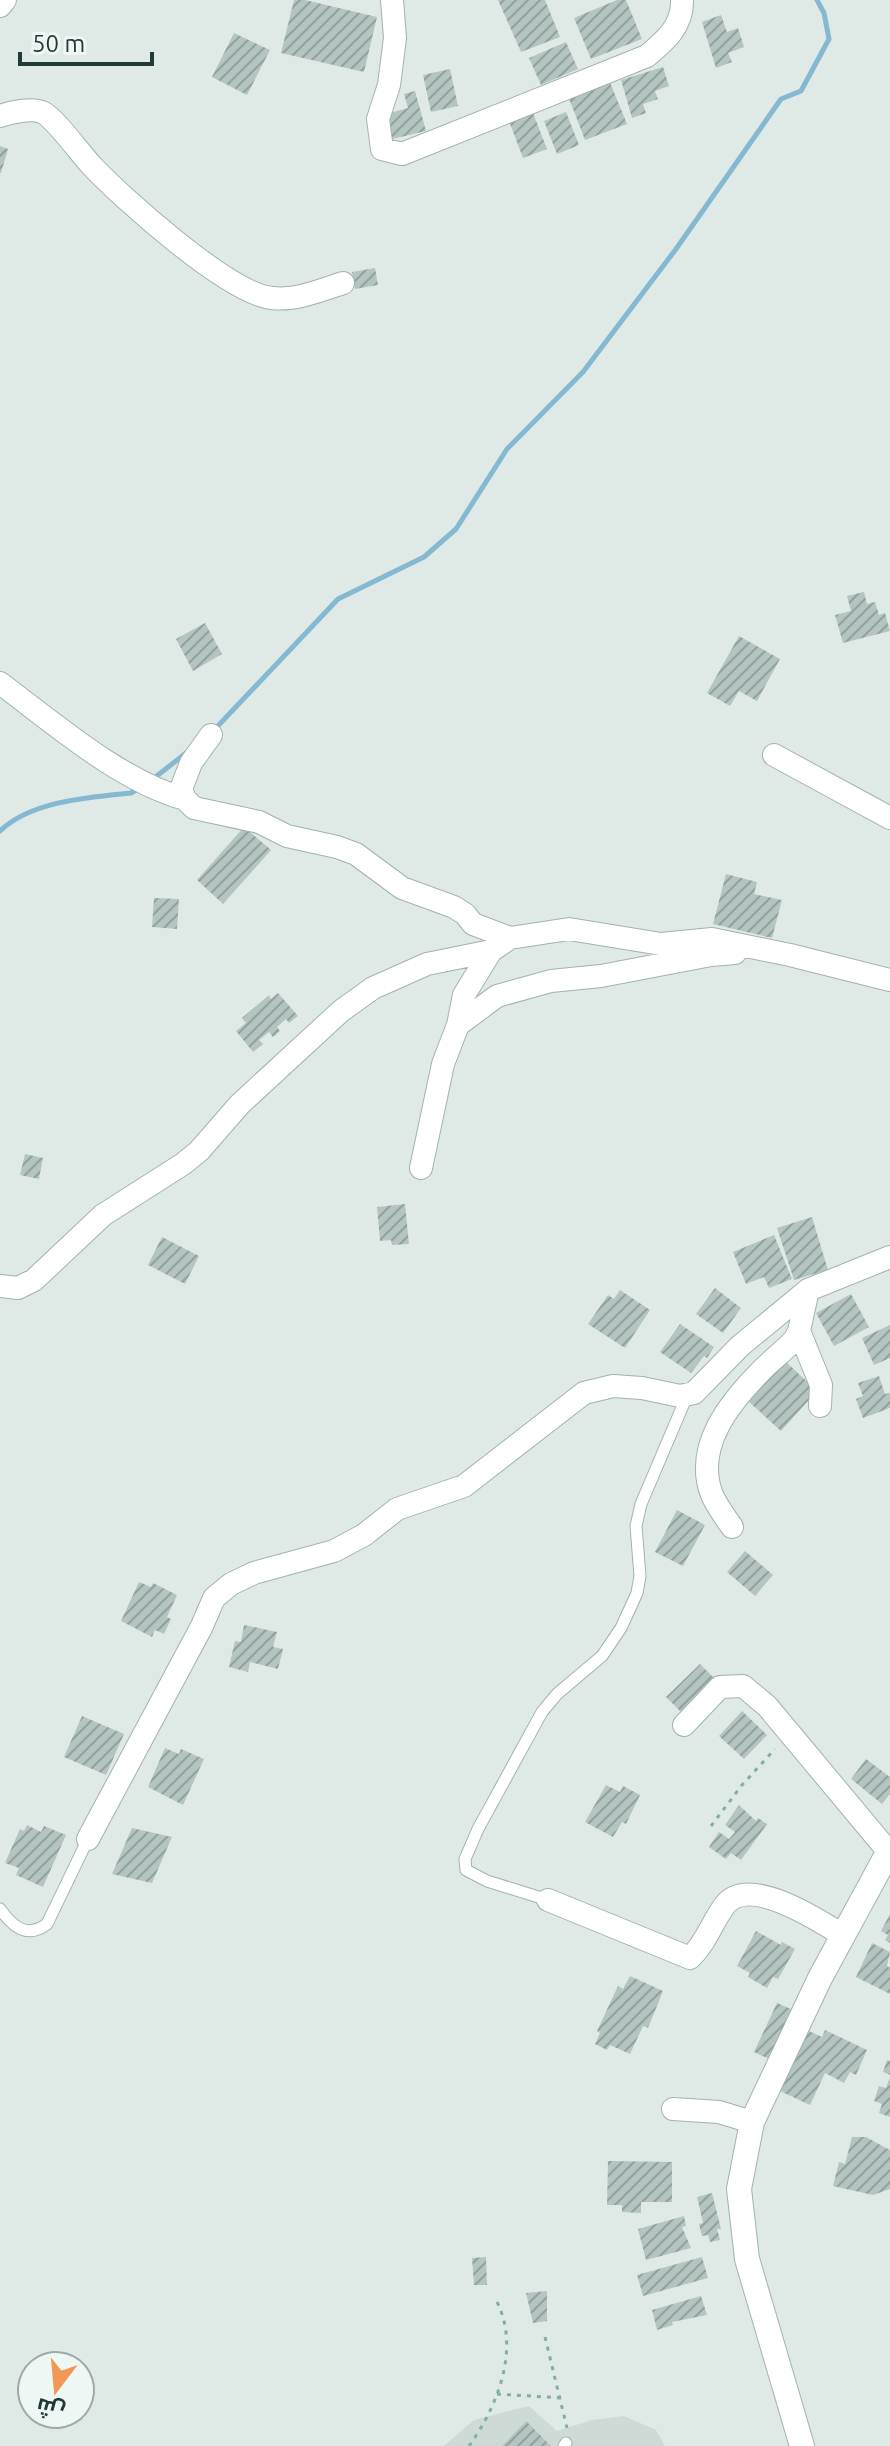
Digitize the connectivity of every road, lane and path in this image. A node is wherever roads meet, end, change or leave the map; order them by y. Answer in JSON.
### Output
{"nodes":[{"id":1,"x":5,"y":0,"type":"edge"},
{"id":2,"x":392,"y":0,"type":"edge"},
{"id":3,"x":682,"y":0,"type":"edge"},
{"id":4,"x":0,"y":6,"type":"edge"},
{"id":5,"x":0,"y":116,"type":"edge"},
{"id":6,"x":343,"y":283,"type":"dead end"},
{"id":7,"x":0,"y":683,"type":"edge"},
{"id":8,"x":211,"y":735,"type":"dead end"},
{"id":9,"x":774,"y":755,"type":"dead end"},
{"id":10,"x":185,"y":799,"type":"junction"},
{"id":11,"x":890,"y":818,"type":"edge"},
{"id":12,"x":510,"y":938,"type":"junction"},
{"id":13,"x":491,"y":951,"type":"junction"},
{"id":14,"x":769,"y":951,"type":"junction"},
{"id":15,"x":890,"y":980,"type":"edge"},
{"id":16,"x":458,"y":1025,"type":"junction"},
{"id":17,"x":421,"y":1168,"type":"dead end"},
{"id":18,"x":890,"y":1257,"type":"edge"},
{"id":19,"x":0,"y":1286,"type":"edge"},
{"id":20,"x":808,"y":1290,"type":"junction"},
{"id":21,"x":799,"y":1331,"type":"junction"},
{"id":22,"x":687,"y":1396,"type":"junction"},
{"id":23,"x":820,"y":1406,"type":"dead end"},
{"id":24,"x":732,"y":1527,"type":"dead end"},
{"id":25,"x":684,"y":1725,"type":"dead end"},
{"id":26,"x":790,"y":1733,"type":"junction"},
{"id":27,"x":711,"y":1826,"type":"dead end"},
{"id":28,"x":88,"y":1839,"type":"joint"},
{"id":29,"x":889,"y":1850,"type":"edge"},
{"id":30,"x":548,"y":1900,"type":"joint"},
{"id":31,"x":0,"y":1909,"type":"edge"},
{"id":32,"x":4,"y":1921,"type":"edge"},
{"id":33,"x":844,"y":1936,"type":"junction"},
{"id":34,"x":673,"y":2109,"type":"dead end"},
{"id":35,"x":752,"y":2122,"type":"junction"},
{"id":36,"x":496,"y":2300,"type":"dead end"},
{"id":37,"x":545,"y":2337,"type":"dead end"},
{"id":38,"x":497,"y":2394,"type":"junction"},
{"id":39,"x":561,"y":2398,"type":"junction"},
{"id":40,"x":565,"y":2445,"type":"edge"},
{"id":41,"x":469,"y":2446,"type":"edge"},
{"id":42,"x":802,"y":2446,"type":"edge"}],
"edges":[{"from":1,"to":4,"type":"street"},
{"from":2,"to":3,"type":"street"},
{"from":5,"to":6,"type":"street"},
{"from":7,"to":10,"type":"street"},
{"from":8,"to":10,"type":"street"},
{"from":9,"to":11,"type":"street"},
{"from":10,"to":12,"type":"street"},
{"from":12,"to":13,"type":"street"},
{"from":12,"to":14,"type":"street"},
{"from":13,"to":16,"type":"street"},
{"from":13,"to":19,"type":"street"},
{"from":14,"to":15,"type":"street"},
{"from":14,"to":16,"type":"street"},
{"from":16,"to":17,"type":"street"},
{"from":18,"to":20,"type":"street"},
{"from":20,"to":21,"type":"street"},
{"from":20,"to":22,"type":"street"},
{"from":21,"to":23,"type":"street"},
{"from":21,"to":24,"type":"street"},
{"from":22,"to":28,"type":"street"},
{"from":22,"to":30,"type":"lane"},
{"from":25,"to":26,"type":"street"},
{"from":26,"to":27,"type":"path"},
{"from":26,"to":29,"type":"street"},
{"from":28,"to":32,"type":"lane"},
{"from":29,"to":33,"type":"street"},
{"from":30,"to":33,"type":"street"},
{"from":31,"to":32,"type":"lane"},
{"from":33,"to":35,"type":"street"},
{"from":34,"to":35,"type":"street"},
{"from":35,"to":42,"type":"street"},
{"from":36,"to":38,"type":"path"},
{"from":37,"to":39,"type":"path"},
{"from":38,"to":39,"type":"path"},
{"from":38,"to":41,"type":"path"},
{"from":39,"to":40,"type":"path"}]}
